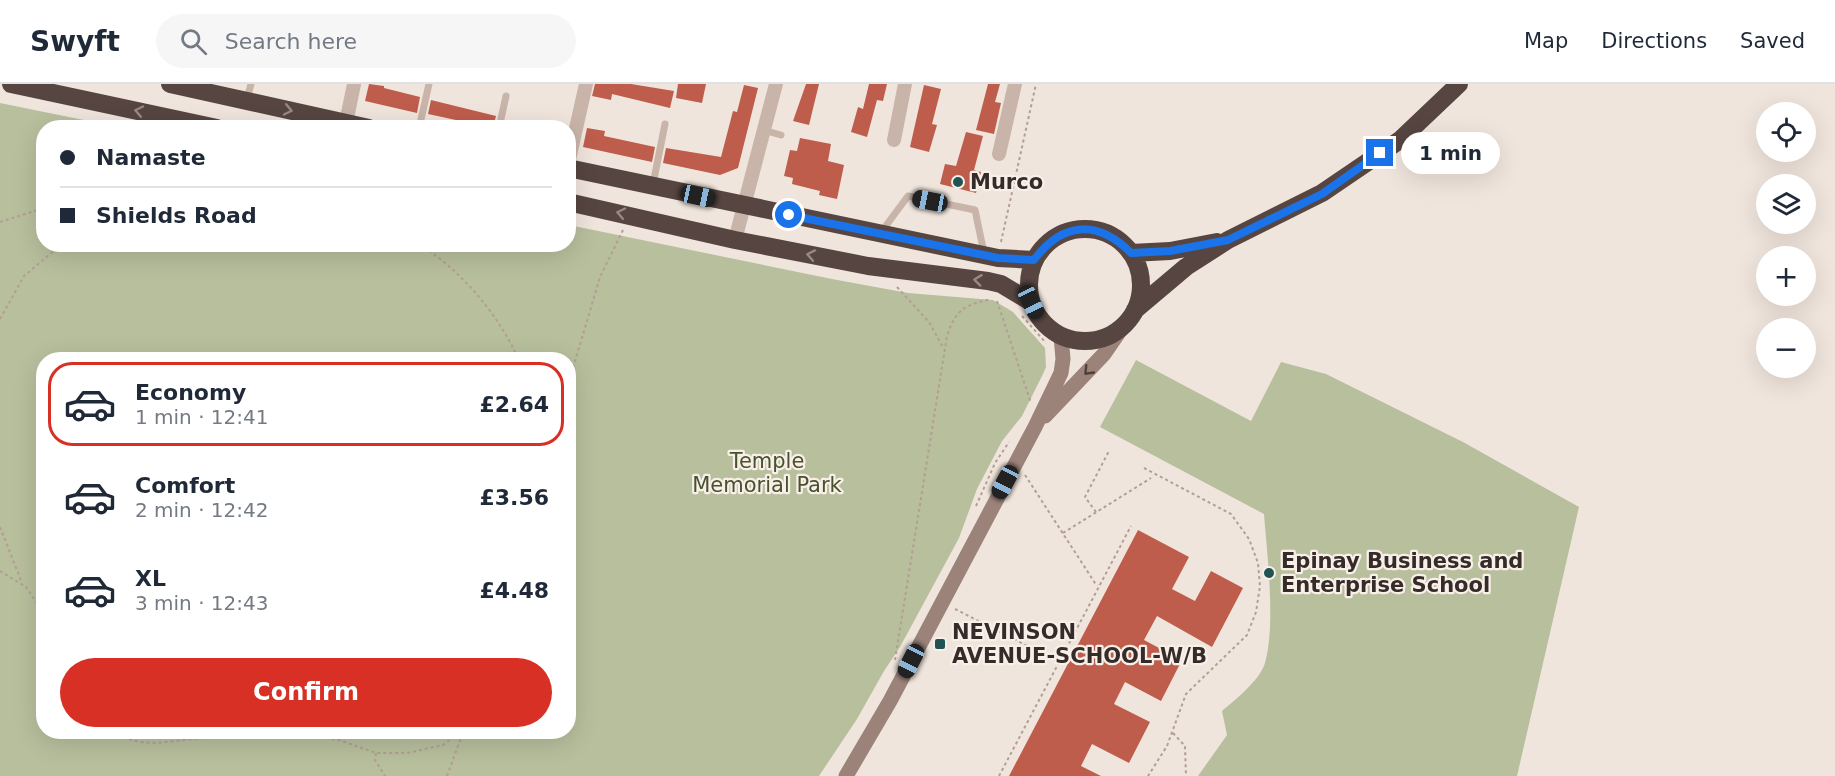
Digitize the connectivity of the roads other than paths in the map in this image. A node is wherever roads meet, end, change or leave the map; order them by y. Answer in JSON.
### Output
{"nodes":[{"id":1,"x":11,"y":84,"type":"edge"},
{"id":2,"x":354,"y":84,"type":"edge"},
{"id":3,"x":429,"y":84,"type":"edge"},
{"id":4,"x":586,"y":84,"type":"edge"},
{"id":5,"x":776,"y":84,"type":"edge"},
{"id":6,"x":906,"y":84,"type":"edge"},
{"id":7,"x":1015,"y":84,"type":"edge"},
{"id":8,"x":1459,"y":84,"type":"edge"},
{"id":9,"x":177,"y":85,"type":"edge"},
{"id":10,"x":249,"y":92,"type":"edge"},
{"id":11,"x":506,"y":96,"type":"dead end"},
{"id":12,"x":180,"y":120,"type":"edge"},
{"id":13,"x":330,"y":120,"type":"edge"},
{"id":14,"x":346,"y":120,"type":"edge"},
{"id":15,"x":421,"y":120,"type":"edge"},
{"id":16,"x":501,"y":120,"type":"edge"},
{"id":17,"x":665,"y":124,"type":"dead end"},
{"id":18,"x":576,"y":130,"type":"edge"},
{"id":19,"x":763,"y":130,"type":"junction"},
{"id":20,"x":781,"y":135,"type":"dead end"},
{"id":21,"x":894,"y":140,"type":"dead end"},
{"id":22,"x":999,"y":154,"type":"dead end"},
{"id":23,"x":576,"y":168,"type":"edge"},
{"id":24,"x":652,"y":186,"type":"junction"},
{"id":25,"x":576,"y":204,"type":"edge"},
{"id":26,"x":743,"y":205,"type":"junction"},
{"id":27,"x":880,"y":234,"type":"junction"},
{"id":28,"x":735,"y":240,"type":"junction"},
{"id":29,"x":1228,"y":240,"type":"junction"},
{"id":30,"x":1131,"y":253,"type":"junction"},
{"id":31,"x":991,"y":257,"type":"junction"},
{"id":32,"x":1034,"y":260,"type":"junction"},
{"id":33,"x":1026,"y":308,"type":"junction"},
{"id":34,"x":1135,"y":310,"type":"junction"},
{"id":35,"x":1124,"y":325,"type":"junction"},
{"id":36,"x":1054,"y":341,"type":"junction"},
{"id":37,"x":1035,"y":427,"type":"junction"},
{"id":38,"x":846,"y":776,"type":"edge"}],
"edges":[{"from":12,"to":1,"type":"highway","one_way":true},
{"from":2,"to":14,"type":"street"},
{"from":3,"to":15,"type":"lane"},
{"from":4,"to":18,"type":"street"},
{"from":5,"to":19,"type":"street"},
{"from":6,"to":21,"type":"street"},
{"from":7,"to":22,"type":"street"},
{"from":8,"to":29,"type":"highway"},
{"from":9,"to":10,"type":"highway"},
{"from":10,"to":13,"type":"highway","one_way":true},
{"from":11,"to":16,"type":"lane"},
{"from":17,"to":24,"type":"lane"},
{"from":19,"to":20,"type":"lane"},
{"from":19,"to":26,"type":"street"},
{"from":23,"to":24,"type":"highway"},
{"from":24,"to":26,"type":"highway"},
{"from":28,"to":25,"type":"highway","one_way":true},
{"from":26,"to":27,"type":"highway"},
{"from":26,"to":28,"type":"street"},
{"from":27,"to":31,"type":"highway"},
{"from":27,"to":31,"type":"lane"},
{"from":33,"to":28,"type":"highway","one_way":true},
{"from":29,"to":30,"type":"highway"},
{"from":29,"to":34,"type":"highway"},
{"from":30,"to":32,"type":"highway"},
{"from":30,"to":34,"type":"highway"},
{"from":31,"to":32,"type":"highway"},
{"from":32,"to":33,"type":"highway"},
{"from":33,"to":36,"type":"highway"},
{"from":34,"to":35,"type":"highway"},
{"from":35,"to":36,"type":"highway"},
{"from":35,"to":37,"type":"street","one_way":true},
{"from":36,"to":37,"type":"street"},
{"from":37,"to":38,"type":"street"}]}
